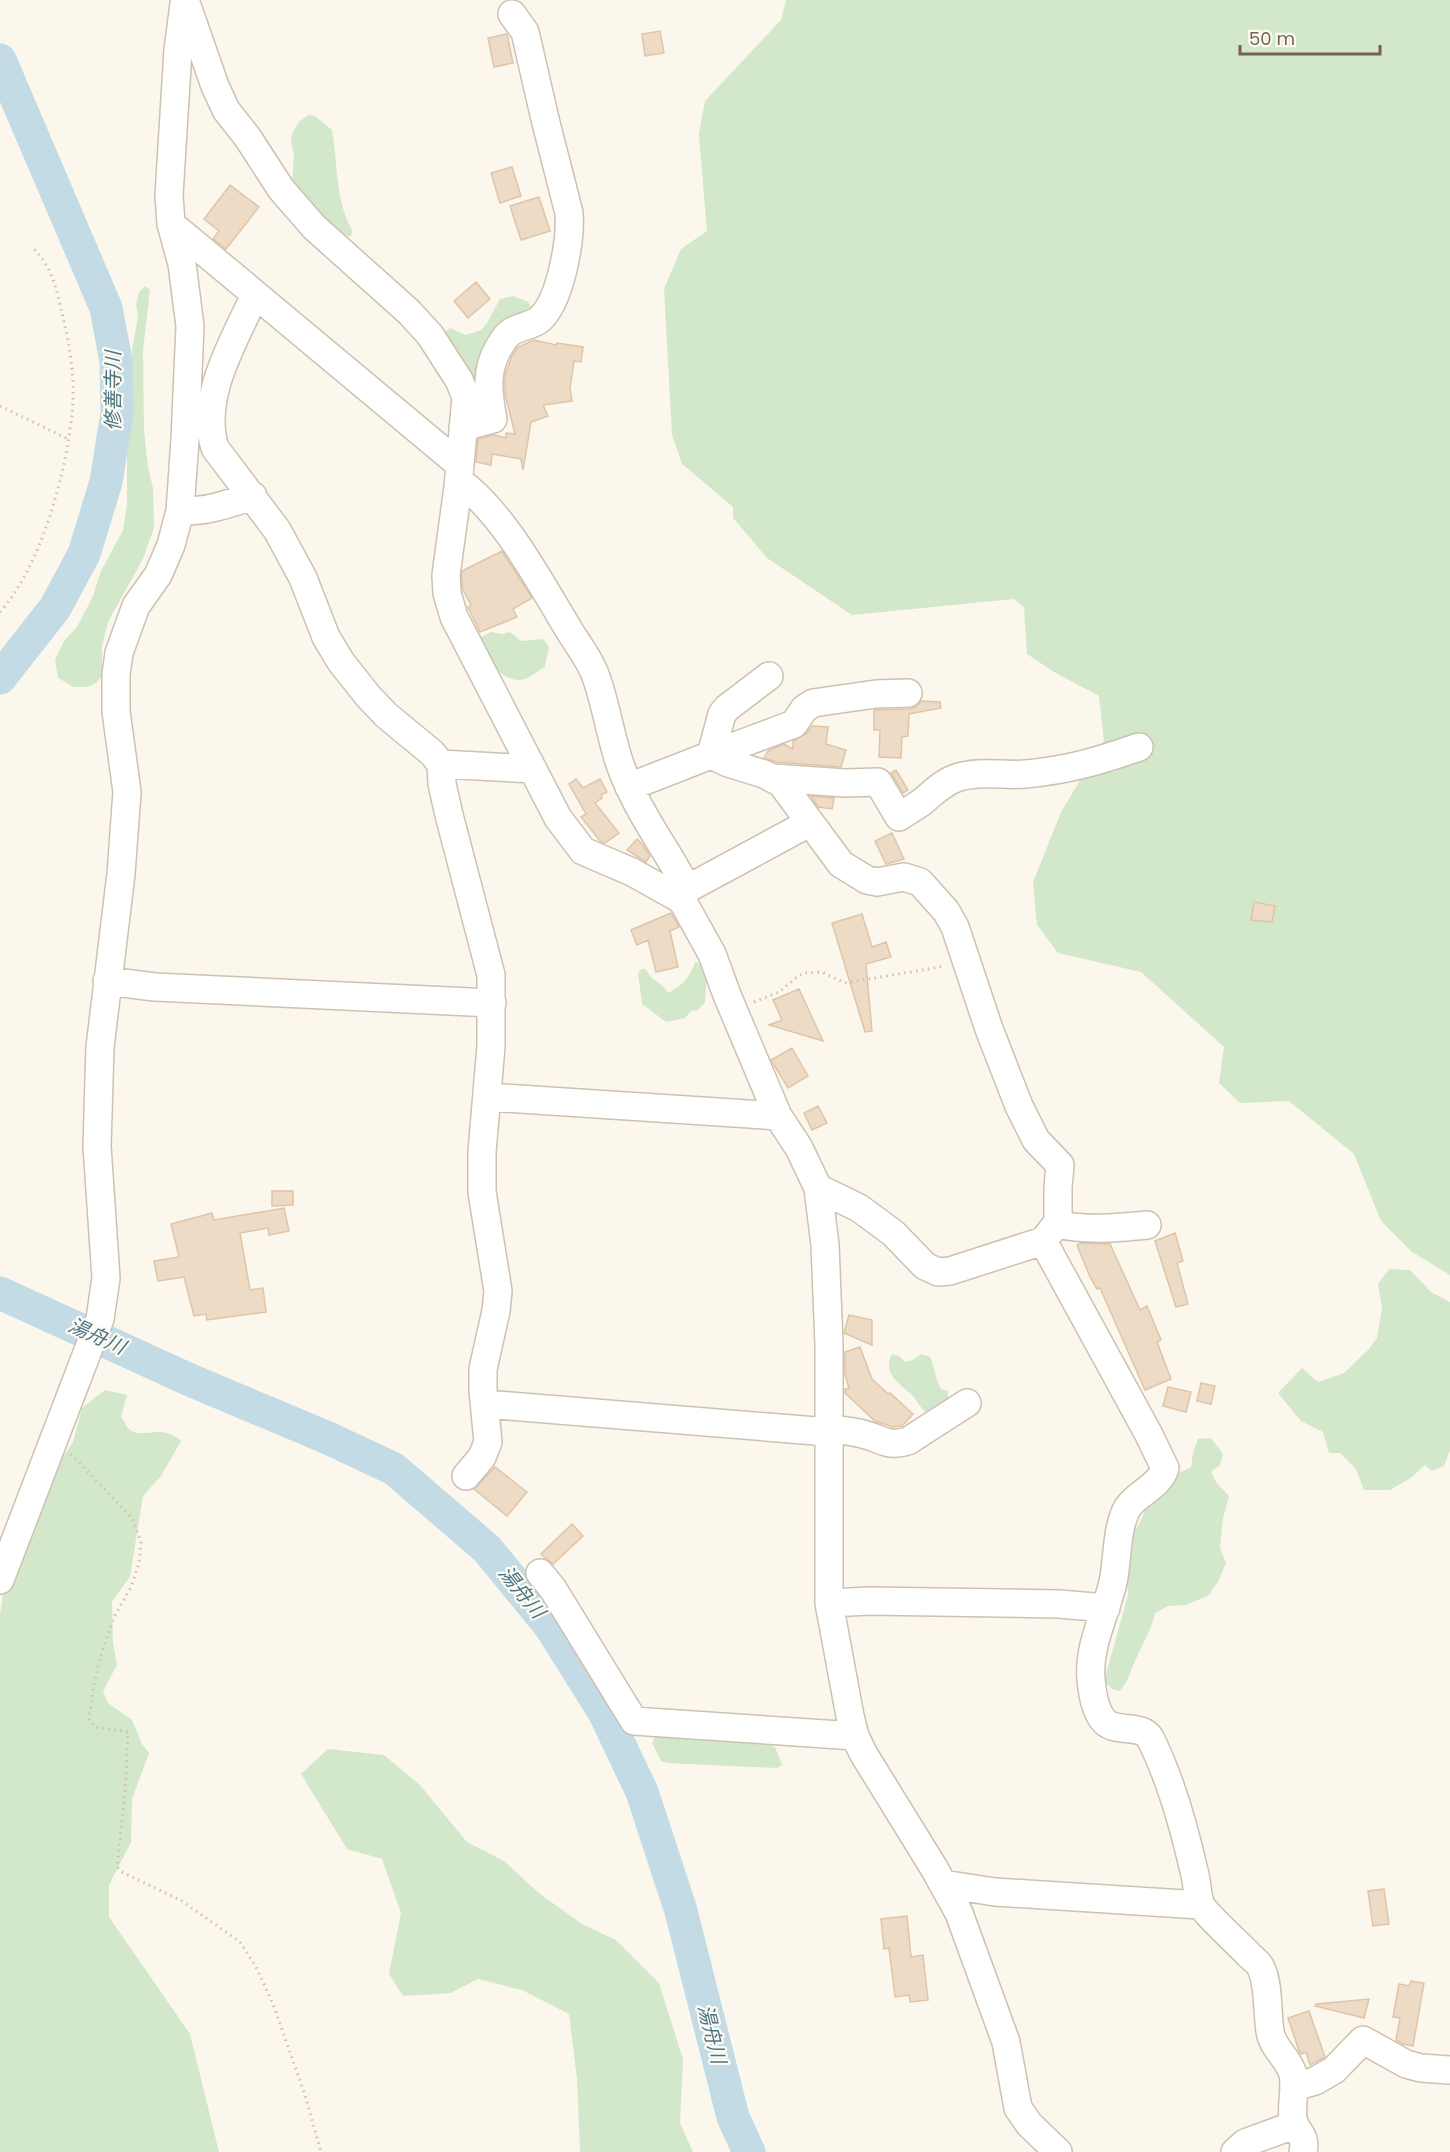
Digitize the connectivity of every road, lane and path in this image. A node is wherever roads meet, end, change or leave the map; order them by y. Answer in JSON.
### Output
{"nodes":[{"id":1,"x":512,"y":14,"type":"dead end"},
{"id":2,"x":171,"y":224,"type":"junction"},
{"id":3,"x":33,"y":248,"type":"dead end"},
{"id":4,"x":255,"y":295,"type":"junction"},
{"id":5,"x":0,"y":405,"type":"edge"},
{"id":6,"x":463,"y":427,"type":"junction"},
{"id":7,"x":68,"y":439,"type":"junction"},
{"id":8,"x":459,"y":473,"type":"junction"},
{"id":9,"x":253,"y":496,"type":"junction"},
{"id":10,"x":180,"y":511,"type":"junction"},
{"id":11,"x":0,"y":612,"type":"edge"},
{"id":12,"x":769,"y":676,"type":"dead end"},
{"id":13,"x":908,"y":693,"type":"dead end"},
{"id":14,"x":1138,"y":747,"type":"dead end"},
{"id":15,"x":711,"y":754,"type":"junction"},
{"id":16,"x":441,"y":764,"type":"junction"},
{"id":17,"x":533,"y":770,"type":"junction"},
{"id":18,"x":773,"y":778,"type":"junction"},
{"id":19,"x":629,"y":787,"type":"junction"},
{"id":20,"x":809,"y":823,"type":"junction"},
{"id":21,"x":685,"y":895,"type":"junction"},
{"id":22,"x":967,"y":963,"type":"junction"},
{"id":23,"x":107,"y":981,"type":"junction"},
{"id":24,"x":492,"y":1003,"type":"junction"},
{"id":25,"x":733,"y":1010,"type":"junction"},
{"id":26,"x":488,"y":1097,"type":"junction"},
{"id":27,"x":778,"y":1116,"type":"junction"},
{"id":28,"x":818,"y":1188,"type":"junction"},
{"id":29,"x":1147,"y":1225,"type":"dead end"},
{"id":30,"x":1058,"y":1229,"type":"junction"},
{"id":31,"x":967,"y":1403,"type":"dead end"},
{"id":32,"x":485,"y":1404,"type":"junction"},
{"id":33,"x":828,"y":1431,"type":"junction"},
{"id":34,"x":56,"y":1436,"type":"junction"},
{"id":35,"x":466,"y":1476,"type":"dead end"},
{"id":36,"x":540,"y":1573,"type":"dead end"},
{"id":37,"x":0,"y":1580,"type":"edge"},
{"id":38,"x":829,"y":1603,"type":"junction"},
{"id":39,"x":1106,"y":1608,"type":"junction"},
{"id":40,"x":855,"y":1736,"type":"junction"},
{"id":41,"x":943,"y":1884,"type":"junction"},
{"id":42,"x":1200,"y":1905,"type":"junction"},
{"id":43,"x":1450,"y":2070,"type":"edge"},
{"id":44,"x":1294,"y":2087,"type":"junction"},
{"id":45,"x":1294,"y":2125,"type":"junction"},
{"id":46,"x":321,"y":2152,"type":"edge"},
{"id":47,"x":1058,"y":2152,"type":"edge"},
{"id":48,"x":1235,"y":2152,"type":"edge"},
{"id":49,"x":1303,"y":2152,"type":"edge"}],
"edges":[{"from":1,"to":6,"type":"street"},
{"from":2,"to":4,"type":"street"},
{"from":2,"to":6,"type":"street"},
{"from":2,"to":10,"type":"street"},
{"from":3,"to":7,"type":"path"},
{"from":4,"to":8,"type":"street"},
{"from":4,"to":9,"type":"street"},
{"from":5,"to":7,"type":"path"},
{"from":6,"to":8,"type":"street"},
{"from":7,"to":11,"type":"path"},
{"from":8,"to":17,"type":"street"},
{"from":8,"to":19,"type":"street"},
{"from":9,"to":10,"type":"street"},
{"from":9,"to":16,"type":"street"},
{"from":10,"to":23,"type":"street"},
{"from":12,"to":15,"type":"street"},
{"from":13,"to":15,"type":"street"},
{"from":14,"to":18,"type":"street"},
{"from":15,"to":18,"type":"street"},
{"from":15,"to":19,"type":"street"},
{"from":16,"to":17,"type":"street"},
{"from":16,"to":24,"type":"street"},
{"from":17,"to":21,"type":"street"},
{"from":18,"to":20,"type":"street"},
{"from":19,"to":21,"type":"street"},
{"from":20,"to":21,"type":"street"},
{"from":20,"to":22,"type":"street"},
{"from":21,"to":25,"type":"street"},
{"from":22,"to":25,"type":"path"},
{"from":22,"to":30,"type":"street"},
{"from":23,"to":24,"type":"street"},
{"from":23,"to":34,"type":"street"},
{"from":24,"to":26,"type":"street"},
{"from":25,"to":27,"type":"street"},
{"from":26,"to":27,"type":"street"},
{"from":26,"to":32,"type":"street"},
{"from":27,"to":28,"type":"street"},
{"from":28,"to":30,"type":"street"},
{"from":28,"to":33,"type":"street"},
{"from":29,"to":30,"type":"street"},
{"from":30,"to":39,"type":"street"},
{"from":31,"to":33,"type":"street"},
{"from":32,"to":33,"type":"street"},
{"from":32,"to":35,"type":"street"},
{"from":33,"to":38,"type":"street"},
{"from":34,"to":37,"type":"street"},
{"from":34,"to":46,"type":"path"},
{"from":36,"to":40,"type":"street"},
{"from":38,"to":39,"type":"street"},
{"from":38,"to":40,"type":"street"},
{"from":39,"to":42,"type":"street"},
{"from":40,"to":41,"type":"street"},
{"from":41,"to":42,"type":"street"},
{"from":41,"to":47,"type":"street"},
{"from":42,"to":44,"type":"street"},
{"from":43,"to":44,"type":"street"},
{"from":44,"to":45,"type":"street"},
{"from":45,"to":48,"type":"street"},
{"from":45,"to":49,"type":"street"}]}
